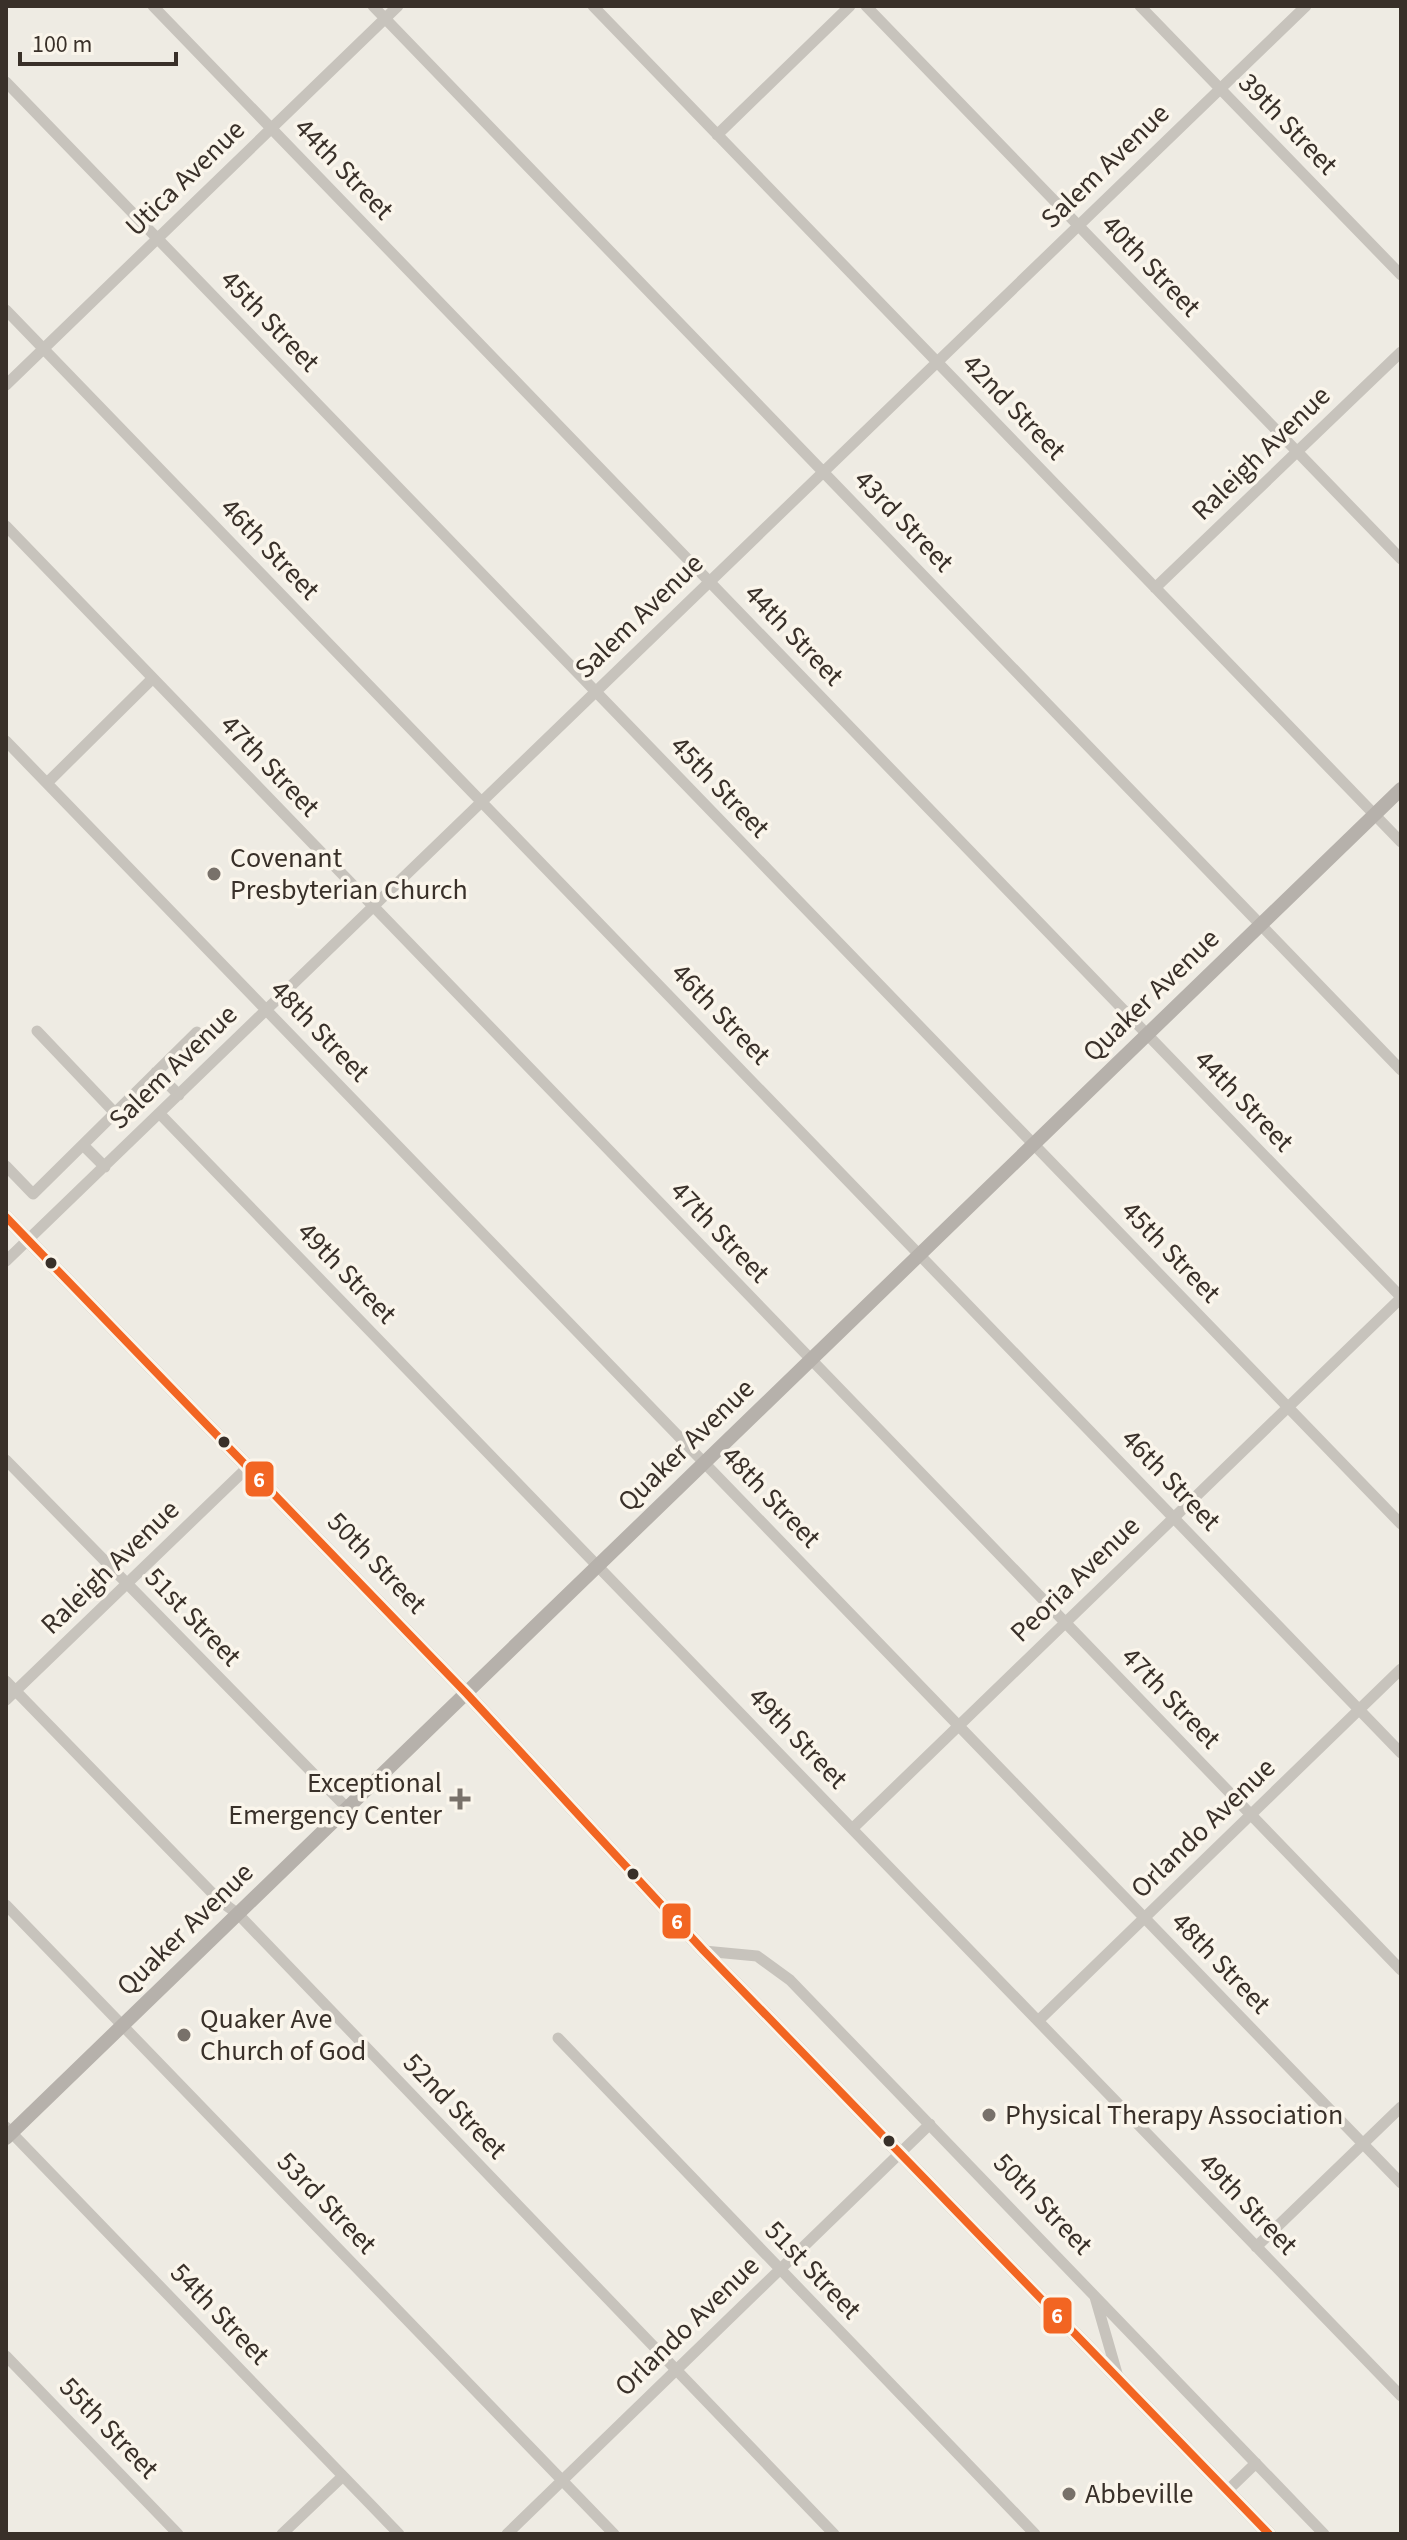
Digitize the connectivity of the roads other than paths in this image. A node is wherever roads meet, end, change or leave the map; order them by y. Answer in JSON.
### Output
{"nodes":[{"id":1,"x":153,"y":6,"type":"edge"},
{"id":2,"x":373,"y":6,"type":"edge"},
{"id":3,"x":398,"y":6,"type":"edge"},
{"id":4,"x":593,"y":6,"type":"edge"},
{"id":5,"x":850,"y":6,"type":"edge"},
{"id":6,"x":866,"y":6,"type":"edge"},
{"id":7,"x":1140,"y":6,"type":"edge"},
{"id":8,"x":1306,"y":6,"type":"edge"},
{"id":9,"x":385,"y":19,"type":"junction"},
{"id":10,"x":6,"y":82,"type":"edge"},
{"id":11,"x":1220,"y":88,"type":"junction"},
{"id":12,"x":271,"y":129,"type":"junction"},
{"id":13,"x":717,"y":135,"type":"junction"},
{"id":14,"x":1078,"y":226,"type":"junction"},
{"id":15,"x":158,"y":239,"type":"junction"},
{"id":16,"x":1401,"y":275,"type":"edge"},
{"id":17,"x":6,"y":310,"type":"edge"},
{"id":18,"x":44,"y":349,"type":"junction"},
{"id":19,"x":1401,"y":352,"type":"edge"},
{"id":20,"x":937,"y":362,"type":"junction"},
{"id":21,"x":6,"y":385,"type":"edge"},
{"id":22,"x":1297,"y":452,"type":"junction"},
{"id":23,"x":823,"y":471,"type":"junction"},
{"id":24,"x":6,"y":526,"type":"edge"},
{"id":25,"x":1401,"y":559,"type":"edge"},
{"id":26,"x":709,"y":581,"type":"junction"},
{"id":27,"x":1155,"y":588,"type":"junction"},
{"id":28,"x":153,"y":678,"type":"junction"},
{"id":29,"x":595,"y":691,"type":"junction"},
{"id":30,"x":6,"y":741,"type":"edge"},
{"id":31,"x":47,"y":783,"type":"junction"},
{"id":32,"x":1401,"y":789,"type":"edge"},
{"id":33,"x":481,"y":801,"type":"junction"},
{"id":34,"x":1375,"y":815,"type":"junction"},
{"id":35,"x":1401,"y":842,"type":"edge"},
{"id":36,"x":373,"y":907,"type":"junction"},
{"id":37,"x":1261,"y":925,"type":"junction"},
{"id":38,"x":266,"y":1010,"type":"junction"},
{"id":39,"x":37,"y":1031,"type":"dead end"},
{"id":40,"x":197,"y":1032,"type":"dead end"},
{"id":41,"x":1147,"y":1035,"type":"junction"},
{"id":42,"x":1401,"y":1070,"type":"edge"},
{"id":43,"x":156,"y":1072,"type":"junction"},
{"id":44,"x":179,"y":1095,"type":"junction"},
{"id":45,"x":115,"y":1113,"type":"junction"},
{"id":46,"x":160,"y":1114,"type":"junction"},
{"id":47,"x":83,"y":1145,"type":"junction"},
{"id":48,"x":1033,"y":1145,"type":"junction"},
{"id":49,"x":6,"y":1166,"type":"edge"},
{"id":50,"x":105,"y":1167,"type":"junction"},
{"id":51,"x":6,"y":1217,"type":"edge"},
{"id":52,"x":28,"y":1240,"type":"junction"},
{"id":53,"x":920,"y":1255,"type":"junction"},
{"id":54,"x":6,"y":1261,"type":"edge"},
{"id":55,"x":1401,"y":1298,"type":"edge"},
{"id":56,"x":811,"y":1360,"type":"junction"},
{"id":57,"x":1288,"y":1407,"type":"junction"},
{"id":58,"x":6,"y":1460,"type":"edge"},
{"id":59,"x":705,"y":1463,"type":"junction"},
{"id":60,"x":248,"y":1467,"type":"junction"},
{"id":61,"x":1173,"y":1517,"type":"junction"},
{"id":62,"x":1401,"y":1524,"type":"edge"},
{"id":63,"x":598,"y":1567,"type":"junction"},
{"id":64,"x":127,"y":1584,"type":"junction"},
{"id":65,"x":1064,"y":1622,"type":"junction"},
{"id":66,"x":1401,"y":1669,"type":"edge"},
{"id":67,"x":6,"y":1681,"type":"edge"},
{"id":68,"x":16,"y":1691,"type":"junction"},
{"id":69,"x":467,"y":1694,"type":"junction"},
{"id":70,"x":6,"y":1700,"type":"edge"},
{"id":71,"x":1359,"y":1710,"type":"junction"},
{"id":72,"x":958,"y":1725,"type":"junction"},
{"id":73,"x":1401,"y":1753,"type":"edge"},
{"id":74,"x":347,"y":1808,"type":"junction"},
{"id":75,"x":1251,"y":1815,"type":"junction"},
{"id":76,"x":852,"y":1829,"type":"junction"},
{"id":77,"x":6,"y":1905,"type":"edge"},
{"id":78,"x":238,"y":1914,"type":"junction"},
{"id":79,"x":1145,"y":1918,"type":"junction"},
{"id":80,"x":704,"y":1951,"type":"junction"},
{"id":81,"x":1401,"y":1970,"type":"edge"},
{"id":82,"x":1038,"y":2021,"type":"junction"},
{"id":83,"x":123,"y":2025,"type":"junction"},
{"id":84,"x":558,"y":2038,"type":"dead end"},
{"id":85,"x":1401,"y":2107,"type":"edge"},
{"id":86,"x":930,"y":2124,"type":"junction"},
{"id":87,"x":8,"y":2133,"type":"edge"},
{"id":88,"x":1363,"y":2144,"type":"junction"},
{"id":89,"x":900,"y":2153,"type":"junction"},
{"id":90,"x":1401,"y":2183,"type":"edge"},
{"id":91,"x":1256,"y":2247,"type":"junction"},
{"id":92,"x":780,"y":2270,"type":"junction"},
{"id":93,"x":1094,"y":2294,"type":"junction"},
{"id":94,"x":6,"y":2356,"type":"edge"},
{"id":95,"x":677,"y":2369,"type":"junction"},
{"id":96,"x":1118,"y":2377,"type":"junction"},
{"id":97,"x":1401,"y":2396,"type":"edge"},
{"id":98,"x":1256,"y":2463,"type":"junction"},
{"id":99,"x":343,"y":2476,"type":"junction"},
{"id":100,"x":562,"y":2481,"type":"junction"},
{"id":101,"x":1227,"y":2491,"type":"junction"},
{"id":102,"x":1303,"y":2512,"type":"junction"},
{"id":103,"x":178,"y":2534,"type":"edge"},
{"id":104,"x":282,"y":2534,"type":"edge"},
{"id":105,"x":399,"y":2534,"type":"edge"},
{"id":106,"x":507,"y":2534,"type":"edge"},
{"id":107,"x":614,"y":2534,"type":"edge"},
{"id":108,"x":834,"y":2534,"type":"edge"},
{"id":109,"x":1035,"y":2534,"type":"edge"},
{"id":110,"x":1269,"y":2534,"type":"edge"},
{"id":111,"x":1308,"y":2534,"type":"edge"},
{"id":112,"x":1324,"y":2534,"type":"edge"}],
"edges":[{"from":1,"to":12,"type":"street","name":"44th Street"},
{"from":2,"to":9,"type":"street","name":"43rd Street"},
{"from":3,"to":9,"type":"street","name":"Utica Avenue"},
{"from":4,"to":13,"type":"street","name":"42nd Street"},
{"from":5,"to":13,"type":"street"},
{"from":6,"to":14,"type":"street","name":"40th Street"},
{"from":7,"to":11,"type":"street","name":"39th Street"},
{"from":8,"to":11,"type":"street","name":"Salem Avenue"},
{"from":9,"to":12,"type":"street","name":"Utica Avenue"},
{"from":9,"to":23,"type":"street","name":"43rd Street"},
{"from":10,"to":15,"type":"street","name":"45th Street"},
{"from":11,"to":14,"type":"street","name":"Salem Avenue"},
{"from":11,"to":16,"type":"street","name":"39th Street"},
{"from":12,"to":15,"type":"street","name":"Utica Avenue"},
{"from":12,"to":26,"type":"street","name":"44th Street"},
{"from":13,"to":20,"type":"street","name":"42nd Street"},
{"from":14,"to":20,"type":"street","name":"Salem Avenue"},
{"from":14,"to":22,"type":"street","name":"40th Street"},
{"from":15,"to":18,"type":"street","name":"Utica Avenue"},
{"from":15,"to":29,"type":"street","name":"45th Street"},
{"from":17,"to":18,"type":"street","name":"46th Street"},
{"from":18,"to":21,"type":"street","name":"Utica Avenue"},
{"from":18,"to":33,"type":"street","name":"46th Street"},
{"from":19,"to":22,"type":"street","name":"Raleigh Avenue"},
{"from":20,"to":23,"type":"street","name":"Salem Avenue"},
{"from":20,"to":27,"type":"street","name":"42nd Street"},
{"from":22,"to":25,"type":"street","name":"40th Street"},
{"from":22,"to":27,"type":"street","name":"Raleigh Avenue"},
{"from":23,"to":26,"type":"street","name":"Salem Avenue"},
{"from":23,"to":37,"type":"street","name":"43rd Street"},
{"from":24,"to":28,"type":"street","name":"47th Street"},
{"from":26,"to":29,"type":"street","name":"Salem Avenue"},
{"from":26,"to":41,"type":"street","name":"44th Street"},
{"from":27,"to":34,"type":"street","name":"42nd Street"},
{"from":28,"to":31,"type":"street"},
{"from":28,"to":36,"type":"street","name":"47th Street"},
{"from":29,"to":33,"type":"street","name":"Salem Avenue"},
{"from":29,"to":48,"type":"street","name":"45th Street"},
{"from":30,"to":31,"type":"street","name":"48th Street"},
{"from":31,"to":38,"type":"street","name":"48th Street"},
{"from":32,"to":34,"type":"main road","name":"Quaker Avenue"},
{"from":33,"to":36,"type":"street","name":"Salem Avenue"},
{"from":33,"to":53,"type":"street","name":"46th Street"},
{"from":34,"to":35,"type":"street","name":"42nd Street"},
{"from":34,"to":37,"type":"main road","name":"Quaker Avenue"},
{"from":36,"to":38,"type":"street","name":"Salem Avenue"},
{"from":36,"to":56,"type":"street","name":"47th Street"},
{"from":37,"to":41,"type":"main road","name":"Quaker Avenue"},
{"from":37,"to":42,"type":"street","name":"43rd Street"},
{"from":38,"to":44,"type":"street","name":"Salem Avenue"},
{"from":38,"to":59,"type":"street","name":"48th Street"},
{"from":39,"to":45,"type":"street"},
{"from":40,"to":43,"type":"street"},
{"from":41,"to":48,"type":"main road","name":"Quaker Avenue"},
{"from":41,"to":55,"type":"street","name":"44th Street"},
{"from":43,"to":44,"type":"street"},
{"from":43,"to":45,"type":"street"},
{"from":44,"to":46,"type":"street","name":"Salem Avenue"},
{"from":45,"to":47,"type":"street"},
{"from":46,"to":50,"type":"street","name":"Salem Avenue"},
{"from":46,"to":63,"type":"street","name":"49th Street"},
{"from":47,"to":49,"type":"street"},
{"from":47,"to":50,"type":"street"},
{"from":48,"to":53,"type":"main road","name":"Quaker Avenue"},
{"from":48,"to":57,"type":"street","name":"45th Street"},
{"from":50,"to":52,"type":"street","name":"Salem Avenue"},
{"from":51,"to":52,"type":"main road","name":"50th Street"},
{"from":52,"to":54,"type":"street","name":"Salem Avenue"},
{"from":52,"to":60,"type":"main road","name":"50th Street"},
{"from":53,"to":56,"type":"main road","name":"Quaker Avenue"},
{"from":53,"to":61,"type":"street","name":"46th Street"},
{"from":55,"to":57,"type":"street","name":"Peoria Avenue"},
{"from":56,"to":59,"type":"main road","name":"Quaker Avenue"},
{"from":56,"to":65,"type":"street","name":"47th Street"},
{"from":57,"to":61,"type":"street","name":"Peoria Avenue"},
{"from":57,"to":62,"type":"street","name":"45th Street"},
{"from":58,"to":64,"type":"street","name":"51st Street"},
{"from":59,"to":63,"type":"main road","name":"Quaker Avenue"},
{"from":59,"to":72,"type":"street","name":"48th Street"},
{"from":60,"to":64,"type":"street","name":"Raleigh Avenue"},
{"from":60,"to":69,"type":"main road","name":"50th Street"},
{"from":61,"to":65,"type":"street","name":"Peoria Avenue"},
{"from":61,"to":71,"type":"street","name":"46th Street"},
{"from":63,"to":69,"type":"main road","name":"Quaker Avenue"},
{"from":63,"to":76,"type":"street","name":"49th Street"},
{"from":64,"to":68,"type":"street","name":"Raleigh Avenue"},
{"from":64,"to":74,"type":"street","name":"51st Street"},
{"from":65,"to":72,"type":"street","name":"Peoria Avenue"},
{"from":65,"to":75,"type":"street","name":"47th Street"},
{"from":66,"to":71,"type":"street","name":"Orlando Avenue"},
{"from":67,"to":68,"type":"street","name":"52nd Street"},
{"from":68,"to":70,"type":"street","name":"Raleigh Avenue"},
{"from":68,"to":78,"type":"street","name":"52nd Street"},
{"from":69,"to":74,"type":"main road","name":"Quaker Avenue"},
{"from":69,"to":80,"type":"main road","name":"50th Street"},
{"from":71,"to":73,"type":"street","name":"46th Street"},
{"from":71,"to":75,"type":"street","name":"Orlando Avenue"},
{"from":72,"to":76,"type":"street","name":"Peoria Avenue"},
{"from":72,"to":79,"type":"street","name":"48th Street"},
{"from":74,"to":78,"type":"main road","name":"Quaker Avenue"},
{"from":75,"to":79,"type":"street","name":"Orlando Avenue"},
{"from":75,"to":81,"type":"street","name":"47th Street"},
{"from":76,"to":82,"type":"street","name":"49th Street"},
{"from":77,"to":83,"type":"street","name":"53rd Street"},
{"from":78,"to":83,"type":"main road","name":"Quaker Avenue"},
{"from":78,"to":95,"type":"street","name":"52nd Street"},
{"from":79,"to":82,"type":"street","name":"Orlando Avenue"},
{"from":79,"to":88,"type":"street","name":"48th Street"},
{"from":80,"to":86,"type":"street","name":"50th Street"},
{"from":80,"to":89,"type":"main road","name":"50th Street"},
{"from":82,"to":91,"type":"street","name":"49th Street"},
{"from":83,"to":87,"type":"main road","name":"Quaker Avenue"},
{"from":83,"to":100,"type":"street","name":"53rd Street"},
{"from":84,"to":92,"type":"street","name":"51st Street"},
{"from":85,"to":88,"type":"street"},
{"from":86,"to":89,"type":"street","name":"Orlando Avenue"},
{"from":86,"to":93,"type":"street","name":"50th Street"},
{"from":87,"to":99,"type":"street","name":"54th Street"},
{"from":88,"to":90,"type":"street","name":"48th Street"},
{"from":88,"to":91,"type":"street"},
{"from":89,"to":92,"type":"street","name":"Orlando Avenue"},
{"from":89,"to":96,"type":"main road","name":"50th Street"},
{"from":91,"to":97,"type":"street","name":"49th Street"},
{"from":92,"to":95,"type":"street","name":"Orlando Avenue"},
{"from":92,"to":109,"type":"street","name":"51st Street"},
{"from":93,"to":96,"type":"street"},
{"from":93,"to":98,"type":"street","name":"50th Street"},
{"from":94,"to":103,"type":"street","name":"55th Street"},
{"from":95,"to":100,"type":"street","name":"Orlando Avenue"},
{"from":95,"to":108,"type":"street","name":"52nd Street"},
{"from":96,"to":101,"type":"main road","name":"50th Street"},
{"from":98,"to":101,"type":"street"},
{"from":98,"to":102,"type":"street","name":"50th Street"},
{"from":99,"to":104,"type":"street"},
{"from":99,"to":105,"type":"street","name":"54th Street"},
{"from":100,"to":106,"type":"street","name":"Orlando Avenue"},
{"from":100,"to":107,"type":"street","name":"53rd Street"},
{"from":101,"to":110,"type":"main road","name":"50th Street"},
{"from":102,"to":111,"type":"street"},
{"from":102,"to":112,"type":"street","name":"50th Street"}]}
